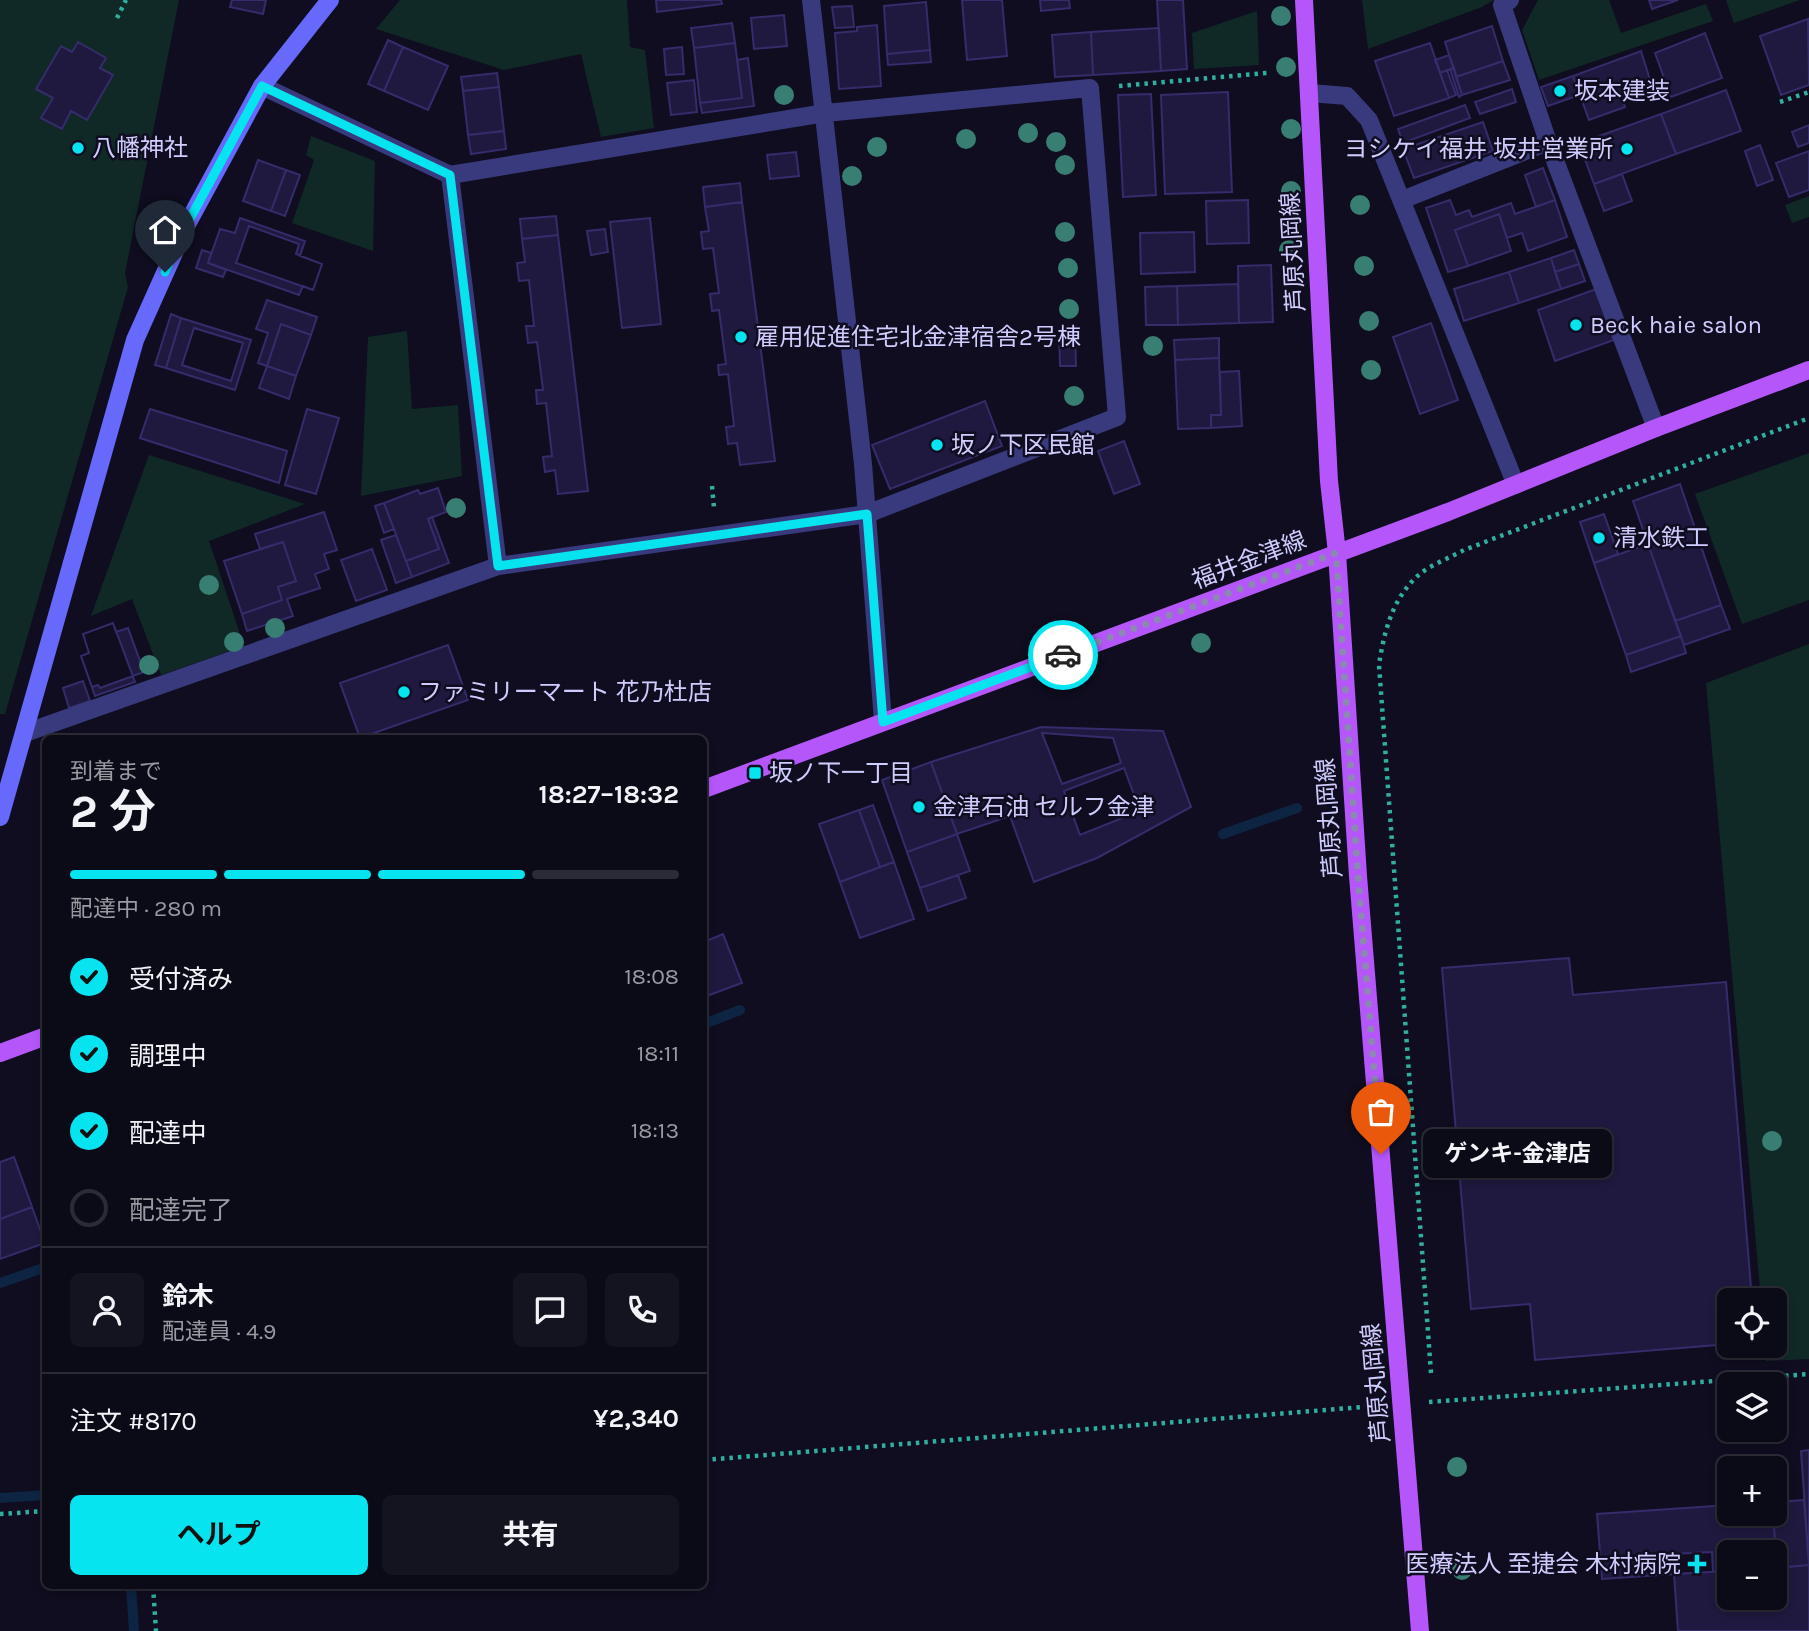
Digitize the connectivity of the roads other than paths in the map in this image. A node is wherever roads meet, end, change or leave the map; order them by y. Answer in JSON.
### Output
{"nodes":[{"id":1,"x":330,"y":0,"type":"edge"},
{"id":2,"x":811,"y":0,"type":"edge"},
{"id":3,"x":1304,"y":0,"type":"edge"},
{"id":4,"x":1510,"y":0,"type":"edge"},
{"id":5,"x":262,"y":86,"type":"junction"},
{"id":6,"x":1310,"y":93,"type":"junction"},
{"id":7,"x":825,"y":113,"type":"junction"},
{"id":8,"x":1548,"y":142,"type":"junction"},
{"id":9,"x":450,"y":175,"type":"junction"},
{"id":10,"x":1402,"y":200,"type":"junction"},
{"id":11,"x":1809,"y":370,"type":"edge"},
{"id":12,"x":1656,"y":428,"type":"junction"},
{"id":13,"x":1516,"y":485,"type":"junction"},
{"id":14,"x":867,"y":514,"type":"junction"},
{"id":15,"x":1336,"y":553,"type":"junction"},
{"id":16,"x":498,"y":566,"type":"junction"},
{"id":17,"x":883,"y":722,"type":"junction"},
{"id":18,"x":25,"y":733,"type":"junction"},
{"id":19,"x":707,"y":788,"type":"edge"},
{"id":20,"x":0,"y":817,"type":"edge"},
{"id":21,"x":42,"y":1037,"type":"edge"},
{"id":22,"x":0,"y":1053,"type":"edge"},
{"id":23,"x":1420,"y":1631,"type":"edge"}],
"edges":[{"from":1,"to":5,"type":"street"},
{"from":2,"to":7,"type":"street"},
{"from":3,"to":6,"type":"main road","name":"芦原丸岡線"},
{"from":4,"to":8,"type":"street"},
{"from":5,"to":9,"type":"street"},
{"from":5,"to":18,"type":"street"},
{"from":6,"to":10,"type":"street"},
{"from":6,"to":15,"type":"main road","name":"芦原丸岡線"},
{"from":7,"to":9,"type":"street"},
{"from":7,"to":14,"type":"street"},
{"from":7,"to":14,"type":"street"},
{"from":8,"to":10,"type":"street"},
{"from":8,"to":12,"type":"street"},
{"from":9,"to":16,"type":"street"},
{"from":10,"to":13,"type":"street"},
{"from":11,"to":12,"type":"main road","name":"福井金津線"},
{"from":12,"to":13,"type":"main road","name":"福井金津線"},
{"from":13,"to":15,"type":"main road","name":"福井金津線"},
{"from":14,"to":16,"type":"street"},
{"from":14,"to":17,"type":"street"},
{"from":15,"to":17,"type":"main road","name":"福井金津線"},
{"from":15,"to":23,"type":"main road","name":"芦原丸岡線"},
{"from":16,"to":18,"type":"street"},
{"from":17,"to":19,"type":"main road","name":"福井金津線"},
{"from":18,"to":20,"type":"street"},
{"from":21,"to":22,"type":"main road"}]}
